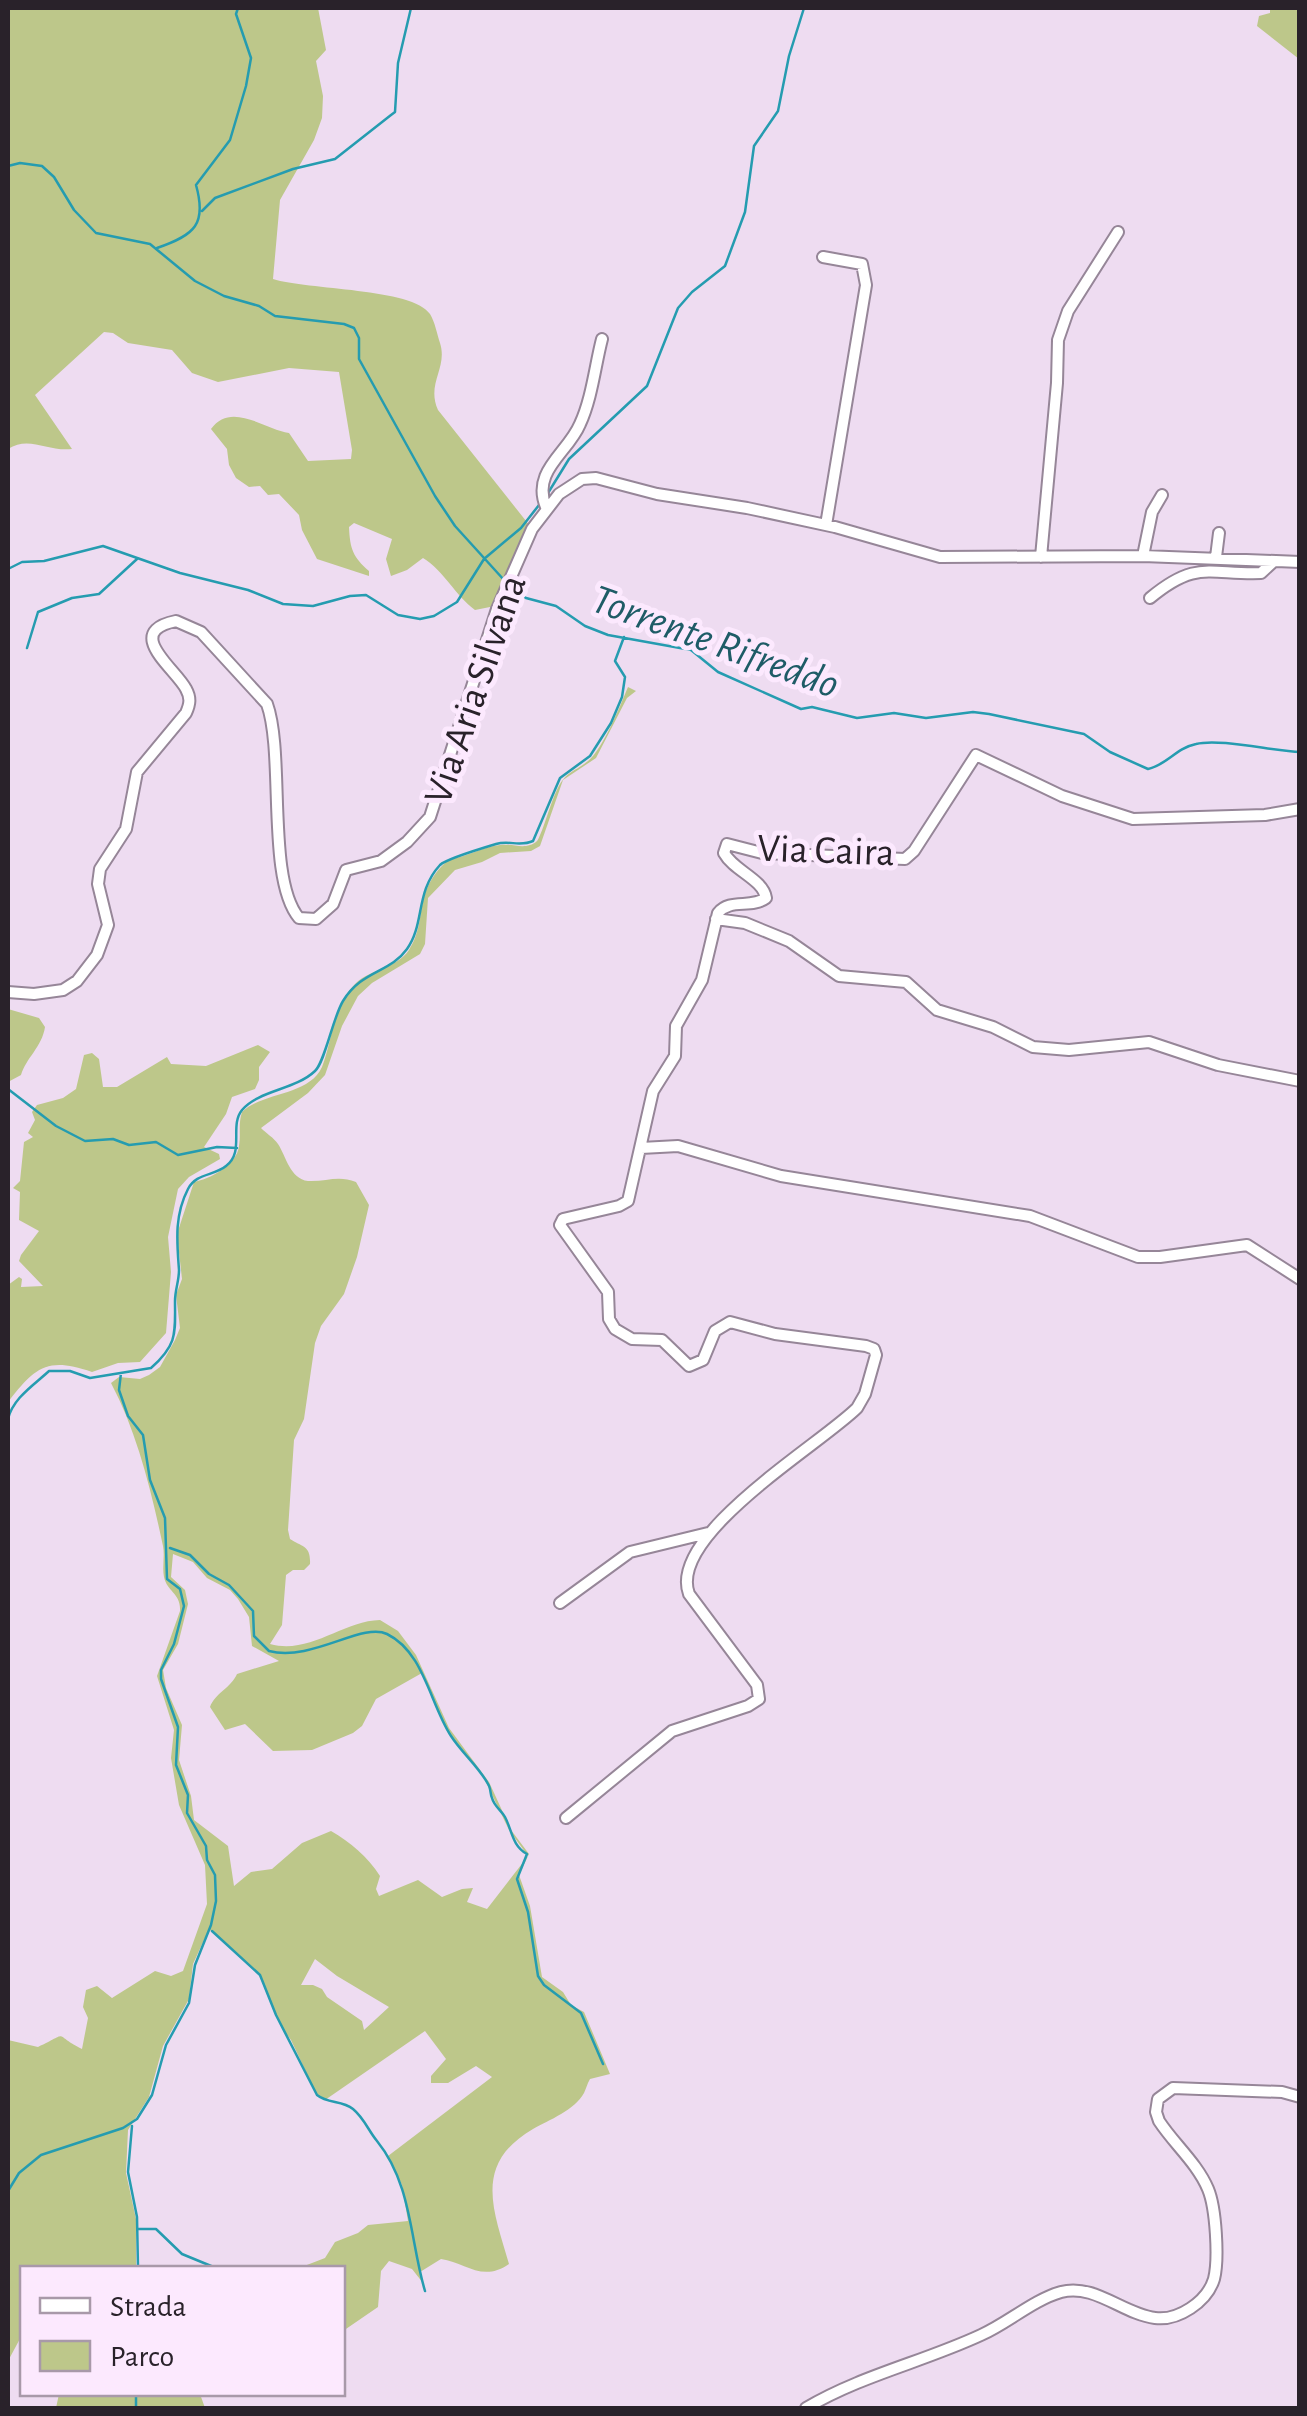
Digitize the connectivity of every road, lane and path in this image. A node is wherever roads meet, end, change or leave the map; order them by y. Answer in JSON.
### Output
{"nodes":[{"id":1,"x":1118,"y":232,"type":"dead end"},
{"id":2,"x":823,"y":257,"type":"dead end"},
{"id":3,"x":602,"y":338,"type":"dead end"},
{"id":4,"x":1162,"y":495,"type":"dead end"},
{"id":5,"x":546,"y":508,"type":"junction"},
{"id":6,"x":826,"y":525,"type":"junction"},
{"id":7,"x":1219,"y":533,"type":"dead end"},
{"id":8,"x":1144,"y":556,"type":"junction"},
{"id":9,"x":1041,"y":557,"type":"junction"},
{"id":10,"x":1216,"y":557,"type":"junction"},
{"id":11,"x":1274,"y":561,"type":"junction"},
{"id":12,"x":1300,"y":562,"type":"edge"},
{"id":13,"x":1150,"y":598,"type":"dead end"},
{"id":14,"x":1300,"y":809,"type":"edge"},
{"id":15,"x":716,"y":918,"type":"junction"},
{"id":16,"x":8,"y":992,"type":"edge"},
{"id":17,"x":1300,"y":1082,"type":"edge"},
{"id":18,"x":641,"y":1148,"type":"junction"},
{"id":19,"x":1300,"y":1279,"type":"edge"},
{"id":20,"x":708,"y":1533,"type":"junction"},
{"id":21,"x":560,"y":1603,"type":"dead end"},
{"id":22,"x":566,"y":1818,"type":"dead end"},
{"id":23,"x":1300,"y":2097,"type":"edge"},
{"id":24,"x":806,"y":2408,"type":"edge"}],
"edges":[{"from":1,"to":9,"type":"street"},
{"from":2,"to":6,"type":"street"},
{"from":3,"to":5,"type":"street","name":"Via Aria Silvana"},
{"from":4,"to":8,"type":"street"},
{"from":5,"to":6,"type":"street","name":"Via Aria Silvana"},
{"from":5,"to":16,"type":"street","name":"Via Aria Silvana"},
{"from":6,"to":9,"type":"street","name":"Via Aria Silvana"},
{"from":7,"to":10,"type":"street"},
{"from":8,"to":9,"type":"street","name":"Via Aria Silvana"},
{"from":8,"to":10,"type":"street","name":"Via Aria Silvana"},
{"from":10,"to":11,"type":"street","name":"Via Aria Silvana"},
{"from":11,"to":12,"type":"street","name":"Via Aria Silvana"},
{"from":11,"to":13,"type":"street","name":"Via Aria Silvana"},
{"from":14,"to":15,"type":"street","name":"Via Caira"},
{"from":15,"to":17,"type":"street"},
{"from":15,"to":18,"type":"street"},
{"from":18,"to":19,"type":"street"},
{"from":18,"to":20,"type":"street"},
{"from":20,"to":21,"type":"street"},
{"from":20,"to":22,"type":"street"},
{"from":23,"to":24,"type":"street"}]}
